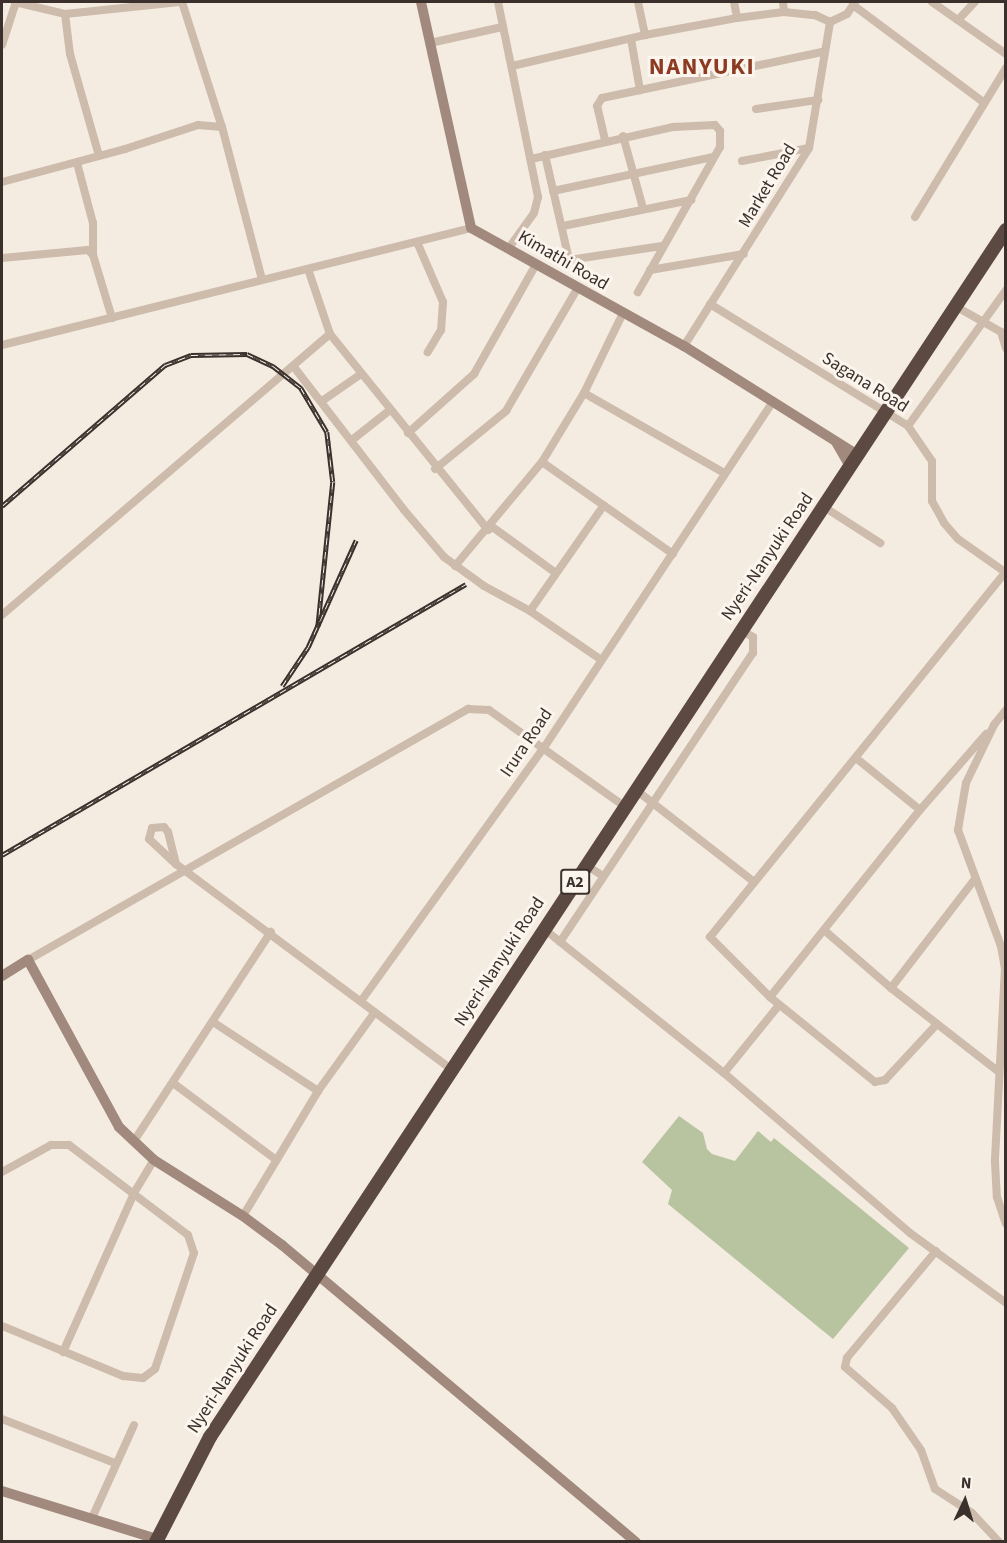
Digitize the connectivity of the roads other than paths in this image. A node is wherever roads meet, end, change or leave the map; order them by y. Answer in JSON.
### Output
{"nodes":[{"id":1,"x":15,"y":2,"type":"edge"},
{"id":2,"x":180,"y":2,"type":"edge"},
{"id":3,"x":421,"y":2,"type":"edge"},
{"id":4,"x":498,"y":2,"type":"edge"},
{"id":5,"x":638,"y":2,"type":"edge"},
{"id":6,"x":734,"y":2,"type":"edge"},
{"id":7,"x":783,"y":2,"type":"edge"},
{"id":8,"x":932,"y":2,"type":"edge"},
{"id":9,"x":975,"y":2,"type":"edge"},
{"id":10,"x":854,"y":3,"type":"edge"},
{"id":11,"x":146,"y":4,"type":"edge"},
{"id":12,"x":784,"y":12,"type":"junction"},
{"id":13,"x":65,"y":14,"type":"junction"},
{"id":14,"x":737,"y":18,"type":"junction"},
{"id":15,"x":958,"y":20,"type":"junction"},
{"id":16,"x":830,"y":22,"type":"junction"},
{"id":17,"x":502,"y":27,"type":"junction"},
{"id":18,"x":645,"y":35,"type":"junction"},
{"id":19,"x":631,"y":39,"type":"junction"},
{"id":20,"x":430,"y":43,"type":"junction"},
{"id":21,"x":2,"y":45,"type":"edge"},
{"id":22,"x":823,"y":52,"type":"junction"},
{"id":23,"x":1005,"y":54,"type":"edge"},
{"id":24,"x":512,"y":66,"type":"junction"},
{"id":25,"x":1005,"y":68,"type":"edge"},
{"id":26,"x":640,"y":90,"type":"junction"},
{"id":27,"x":818,"y":100,"type":"junction"},
{"id":28,"x":983,"y":102,"type":"junction"},
{"id":29,"x":756,"y":109,"type":"dead end"},
{"id":30,"x":222,"y":127,"type":"junction"},
{"id":31,"x":623,"y":136,"type":"junction"},
{"id":32,"x":605,"y":140,"type":"junction"},
{"id":33,"x":809,"y":148,"type":"junction"},
{"id":34,"x":545,"y":155,"type":"junction"},
{"id":35,"x":99,"y":156,"type":"junction"},
{"id":36,"x":713,"y":157,"type":"junction"},
{"id":37,"x":531,"y":159,"type":"junction"},
{"id":38,"x":742,"y":161,"type":"dead end"},
{"id":39,"x":76,"y":163,"type":"junction"},
{"id":40,"x":633,"y":174,"type":"junction"},
{"id":41,"x":2,"y":182,"type":"edge"},
{"id":42,"x":553,"y":191,"type":"junction"},
{"id":43,"x":691,"y":200,"type":"junction"},
{"id":44,"x":643,"y":208,"type":"junction"},
{"id":45,"x":915,"y":217,"type":"dead end"},
{"id":46,"x":563,"y":226,"type":"junction"},
{"id":47,"x":471,"y":228,"type":"junction"},
{"id":48,"x":1005,"y":230,"type":"edge"},
{"id":49,"x":417,"y":242,"type":"junction"},
{"id":50,"x":662,"y":246,"type":"junction"},
{"id":51,"x":508,"y":249,"type":"junction"},
{"id":52,"x":744,"y":254,"type":"junction"},
{"id":53,"x":93,"y":255,"type":"junction"},
{"id":54,"x":2,"y":258,"type":"edge"},
{"id":55,"x":535,"y":266,"type":"junction"},
{"id":56,"x":308,"y":269,"type":"junction"},
{"id":57,"x":650,"y":270,"type":"junction"},
{"id":58,"x":262,"y":279,"type":"junction"},
{"id":59,"x":577,"y":288,"type":"junction"},
{"id":60,"x":638,"y":292,"type":"dead end"},
{"id":61,"x":1005,"y":292,"type":"edge"},
{"id":62,"x":710,"y":304,"type":"junction"},
{"id":63,"x":955,"y":306,"type":"junction"},
{"id":64,"x":622,"y":313,"type":"junction"},
{"id":65,"x":112,"y":318,"type":"junction"},
{"id":66,"x":984,"y":320,"type":"junction"},
{"id":67,"x":330,"y":334,"type":"junction"},
{"id":68,"x":2,"y":345,"type":"edge"},
{"id":69,"x":684,"y":346,"type":"junction"},
{"id":70,"x":1005,"y":348,"type":"edge"},
{"id":71,"x":428,"y":352,"type":"dead end"},
{"id":72,"x":294,"y":368,"type":"junction"},
{"id":73,"x":361,"y":374,"type":"junction"},
{"id":74,"x":584,"y":393,"type":"junction"},
{"id":75,"x":322,"y":401,"type":"junction"},
{"id":76,"x":773,"y":401,"type":"junction"},
{"id":77,"x":390,"y":410,"type":"junction"},
{"id":78,"x":886,"y":410,"type":"junction"},
{"id":79,"x":908,"y":426,"type":"junction"},
{"id":80,"x":408,"y":433,"type":"junction"},
{"id":81,"x":352,"y":440,"type":"junction"},
{"id":82,"x":854,"y":460,"type":"junction"},
{"id":83,"x":542,"y":462,"type":"junction"},
{"id":84,"x":435,"y":469,"type":"junction"},
{"id":85,"x":724,"y":473,"type":"junction"},
{"id":86,"x":604,"y":505,"type":"junction"},
{"id":87,"x":824,"y":507,"type":"junction"},
{"id":88,"x":489,"y":528,"type":"junction"},
{"id":89,"x":880,"y":543,"type":"dead end"},
{"id":90,"x":673,"y":554,"type":"junction"},
{"id":91,"x":455,"y":566,"type":"junction"},
{"id":92,"x":1005,"y":571,"type":"edge"},
{"id":93,"x":556,"y":573,"type":"junction"},
{"id":94,"x":530,"y":611,"type":"junction"},
{"id":95,"x":2,"y":615,"type":"edge"},
{"id":96,"x":741,"y":630,"type":"junction"},
{"id":97,"x":600,"y":659,"type":"junction"},
{"id":98,"x":1005,"y":710,"type":"edge"},
{"id":99,"x":994,"y":725,"type":"junction"},
{"id":100,"x":543,"y":749,"type":"junction"},
{"id":101,"x":856,"y":758,"type":"junction"},
{"id":102,"x":636,"y":790,"type":"junction"},
{"id":103,"x":652,"y":803,"type":"junction"},
{"id":104,"x":624,"y":806,"type":"junction"},
{"id":105,"x":920,"y":810,"type":"junction"},
{"id":106,"x":176,"y":864,"type":"junction"},
{"id":107,"x":586,"y":865,"type":"junction"},
{"id":108,"x":186,"y":869,"type":"junction"},
{"id":109,"x":603,"y":876,"type":"junction"},
{"id":110,"x":975,"y":879,"type":"junction"},
{"id":111,"x":754,"y":882,"type":"junction"},
{"id":112,"x":544,"y":929,"type":"junction"},
{"id":113,"x":824,"y":930,"type":"junction"},
{"id":114,"x":271,"y":932,"type":"junction"},
{"id":115,"x":560,"y":942,"type":"junction"},
{"id":116,"x":28,"y":960,"type":"junction"},
{"id":117,"x":2,"y":976,"type":"edge"},
{"id":118,"x":891,"y":988,"type":"junction"},
{"id":119,"x":770,"y":997,"type":"junction"},
{"id":120,"x":361,"y":1002,"type":"junction"},
{"id":121,"x":779,"y":1005,"type":"junction"},
{"id":122,"x":375,"y":1012,"type":"junction"},
{"id":123,"x":213,"y":1022,"type":"junction"},
{"id":124,"x":937,"y":1024,"type":"junction"},
{"id":125,"x":451,"y":1069,"type":"junction"},
{"id":126,"x":999,"y":1072,"type":"junction"},
{"id":127,"x":724,"y":1073,"type":"junction"},
{"id":128,"x":172,"y":1083,"type":"junction"},
{"id":129,"x":318,"y":1091,"type":"junction"},
{"id":130,"x":134,"y":1141,"type":"junction"},
{"id":131,"x":275,"y":1159,"type":"junction"},
{"id":132,"x":154,"y":1160,"type":"junction"},
{"id":133,"x":2,"y":1172,"type":"edge"},
{"id":134,"x":134,"y":1193,"type":"junction"},
{"id":135,"x":243,"y":1216,"type":"junction"},
{"id":136,"x":1005,"y":1224,"type":"edge"},
{"id":137,"x":936,"y":1251,"type":"junction"},
{"id":138,"x":314,"y":1276,"type":"junction"},
{"id":139,"x":1005,"y":1303,"type":"edge"},
{"id":140,"x":2,"y":1326,"type":"edge"},
{"id":141,"x":63,"y":1352,"type":"junction"},
{"id":142,"x":2,"y":1419,"type":"edge"},
{"id":143,"x":134,"y":1425,"type":"dead end"},
{"id":144,"x":115,"y":1463,"type":"junction"},
{"id":145,"x":2,"y":1491,"type":"edge"},
{"id":146,"x":92,"y":1518,"type":"junction"},
{"id":147,"x":157,"y":1540,"type":"edge"},
{"id":148,"x":636,"y":1542,"type":"edge"},
{"id":149,"x":999,"y":1542,"type":"edge"}],
"edges":[{"from":1,"to":13,"type":"street"},
{"from":1,"to":21,"type":"street"},
{"from":2,"to":11,"type":"street"},
{"from":2,"to":30,"type":"street"},
{"from":3,"to":20,"type":"street"},
{"from":4,"to":17,"type":"street"},
{"from":5,"to":18,"type":"street"},
{"from":6,"to":14,"type":"street"},
{"from":7,"to":12,"type":"street"},
{"from":8,"to":15,"type":"street"},
{"from":9,"to":15,"type":"street"},
{"from":10,"to":16,"type":"street"},
{"from":10,"to":28,"type":"street"},
{"from":11,"to":13,"type":"street"},
{"from":12,"to":14,"type":"street"},
{"from":12,"to":16,"type":"street"},
{"from":13,"to":35,"type":"street"},
{"from":14,"to":18,"type":"street"},
{"from":15,"to":23,"type":"street"},
{"from":16,"to":22,"type":"street","name":"Market Road"},
{"from":17,"to":20,"type":"street"},
{"from":17,"to":24,"type":"street"},
{"from":18,"to":19,"type":"street"},
{"from":19,"to":24,"type":"street"},
{"from":19,"to":26,"type":"street"},
{"from":20,"to":47,"type":"street"},
{"from":22,"to":26,"type":"street"},
{"from":22,"to":27,"type":"street","name":"Market Road"},
{"from":24,"to":37,"type":"street"},
{"from":25,"to":28,"type":"street"},
{"from":26,"to":32,"type":"street"},
{"from":27,"to":29,"type":"street"},
{"from":27,"to":33,"type":"street","name":"Market Road"},
{"from":28,"to":45,"type":"street"},
{"from":30,"to":35,"type":"street"},
{"from":30,"to":58,"type":"street"},
{"from":31,"to":32,"type":"street"},
{"from":31,"to":36,"type":"street"},
{"from":31,"to":40,"type":"street"},
{"from":32,"to":34,"type":"street"},
{"from":33,"to":38,"type":"street"},
{"from":33,"to":52,"type":"street","name":"Market Road"},
{"from":34,"to":37,"type":"street"},
{"from":34,"to":42,"type":"street"},
{"from":35,"to":39,"type":"street"},
{"from":36,"to":40,"type":"street"},
{"from":36,"to":43,"type":"street"},
{"from":37,"to":51,"type":"street"},
{"from":39,"to":41,"type":"street"},
{"from":39,"to":53,"type":"street"},
{"from":40,"to":42,"type":"street"},
{"from":40,"to":44,"type":"street"},
{"from":42,"to":46,"type":"street"},
{"from":43,"to":44,"type":"street"},
{"from":43,"to":50,"type":"street"},
{"from":44,"to":46,"type":"street"},
{"from":46,"to":50,"type":"street"},
{"from":47,"to":49,"type":"street"},
{"from":47,"to":51,"type":"street","name":"Kimathi Road"},
{"from":48,"to":63,"type":"highway","name":"Nyeri-Nanyuki Road","number":"A2"},
{"from":49,"to":56,"type":"street"},
{"from":49,"to":71,"type":"street"},
{"from":50,"to":57,"type":"street"},
{"from":51,"to":55,"type":"street","name":"Kimathi Road"},
{"from":52,"to":57,"type":"street"},
{"from":52,"to":62,"type":"street","name":"Market Road"},
{"from":53,"to":54,"type":"street"},
{"from":53,"to":65,"type":"street"},
{"from":55,"to":59,"type":"street","name":"Kimathi Road"},
{"from":55,"to":80,"type":"street"},
{"from":56,"to":58,"type":"street"},
{"from":56,"to":67,"type":"street"},
{"from":57,"to":60,"type":"street"},
{"from":58,"to":65,"type":"street"},
{"from":59,"to":64,"type":"street","name":"Kimathi Road"},
{"from":59,"to":84,"type":"street"},
{"from":61,"to":66,"type":"street"},
{"from":62,"to":69,"type":"street","name":"Market Road"},
{"from":62,"to":78,"type":"street","name":"Sagana Road"},
{"from":63,"to":66,"type":"street"},
{"from":63,"to":78,"type":"highway","name":"Nyeri-Nanyuki Road","number":"A2"},
{"from":64,"to":69,"type":"street","name":"Kimathi Road"},
{"from":64,"to":74,"type":"street"},
{"from":65,"to":68,"type":"street"},
{"from":66,"to":70,"type":"street"},
{"from":66,"to":79,"type":"street"},
{"from":67,"to":72,"type":"street"},
{"from":67,"to":73,"type":"street"},
{"from":69,"to":76,"type":"street","name":"Kimathi Road"},
{"from":72,"to":75,"type":"street"},
{"from":72,"to":95,"type":"street"},
{"from":73,"to":75,"type":"street"},
{"from":73,"to":77,"type":"street"},
{"from":74,"to":83,"type":"street"},
{"from":74,"to":85,"type":"street"},
{"from":75,"to":81,"type":"street"},
{"from":76,"to":82,"type":"street","name":"Kimathi Road"},
{"from":76,"to":85,"type":"street","name":"Irura Road"},
{"from":77,"to":80,"type":"street"},
{"from":77,"to":81,"type":"street"},
{"from":78,"to":79,"type":"street","name":"Sagana Road"},
{"from":78,"to":82,"type":"highway","name":"Nyeri-Nanyuki Road","number":"A2"},
{"from":79,"to":92,"type":"street","name":"Sagana Road"},
{"from":80,"to":84,"type":"street"},
{"from":81,"to":91,"type":"street"},
{"from":82,"to":87,"type":"highway","name":"Nyeri-Nanyuki Road","number":"A2"},
{"from":83,"to":86,"type":"street"},
{"from":83,"to":88,"type":"street"},
{"from":84,"to":88,"type":"street"},
{"from":85,"to":90,"type":"street","name":"Irura Road"},
{"from":86,"to":90,"type":"street"},
{"from":86,"to":93,"type":"street"},
{"from":87,"to":89,"type":"street"},
{"from":87,"to":96,"type":"highway","name":"Nyeri-Nanyuki Road","number":"A2"},
{"from":88,"to":91,"type":"street"},
{"from":88,"to":93,"type":"street"},
{"from":90,"to":97,"type":"street","name":"Irura Road"},
{"from":91,"to":94,"type":"street"},
{"from":92,"to":101,"type":"street"},
{"from":93,"to":94,"type":"street"},
{"from":94,"to":97,"type":"street"},
{"from":96,"to":102,"type":"highway","name":"Nyeri-Nanyuki Road","number":"A2"},
{"from":96,"to":103,"type":"street"},
{"from":97,"to":100,"type":"street","name":"Irura Road"},
{"from":98,"to":99,"type":"street"},
{"from":99,"to":105,"type":"street"},
{"from":99,"to":110,"type":"street"},
{"from":100,"to":104,"type":"street"},
{"from":100,"to":108,"type":"street"},
{"from":100,"to":120,"type":"street","name":"Irura Road"},
{"from":101,"to":105,"type":"street"},
{"from":101,"to":111,"type":"street"},
{"from":102,"to":103,"type":"street"},
{"from":102,"to":104,"type":"highway","name":"Nyeri-Nanyuki Road","number":"A2"},
{"from":103,"to":109,"type":"street"},
{"from":103,"to":111,"type":"street"},
{"from":104,"to":107,"type":"highway","name":"Nyeri-Nanyuki Road","number":"A2"},
{"from":105,"to":113,"type":"street"},
{"from":106,"to":106,"type":"street"},
{"from":106,"to":108,"type":"street"},
{"from":107,"to":109,"type":"street"},
{"from":107,"to":112,"type":"highway","name":"Nyeri-Nanyuki Road","number":"A2"},
{"from":108,"to":114,"type":"street"},
{"from":108,"to":116,"type":"street"},
{"from":109,"to":115,"type":"street"},
{"from":110,"to":118,"type":"street"},
{"from":110,"to":126,"type":"street"},
{"from":111,"to":119,"type":"street"},
{"from":112,"to":115,"type":"street"},
{"from":112,"to":125,"type":"highway","name":"Nyeri-Nanyuki Road","number":"A2"},
{"from":113,"to":118,"type":"street"},
{"from":113,"to":119,"type":"street"},
{"from":114,"to":120,"type":"street"},
{"from":114,"to":123,"type":"street"},
{"from":115,"to":127,"type":"street"},
{"from":116,"to":117,"type":"street"},
{"from":116,"to":130,"type":"street"},
{"from":118,"to":124,"type":"street"},
{"from":119,"to":121,"type":"street"},
{"from":120,"to":122,"type":"street"},
{"from":121,"to":124,"type":"street"},
{"from":121,"to":127,"type":"street"},
{"from":122,"to":125,"type":"street"},
{"from":122,"to":129,"type":"street"},
{"from":123,"to":128,"type":"street"},
{"from":123,"to":129,"type":"street"},
{"from":124,"to":126,"type":"street"},
{"from":125,"to":138,"type":"highway","name":"Nyeri-Nanyuki Road","number":"A2"},
{"from":126,"to":136,"type":"street"},
{"from":127,"to":137,"type":"street"},
{"from":128,"to":130,"type":"street"},
{"from":128,"to":131,"type":"street"},
{"from":129,"to":131,"type":"street"},
{"from":130,"to":132,"type":"street"},
{"from":131,"to":135,"type":"street"},
{"from":132,"to":134,"type":"street"},
{"from":132,"to":135,"type":"street"},
{"from":133,"to":134,"type":"street"},
{"from":134,"to":141,"type":"street"},
{"from":134,"to":141,"type":"street"},
{"from":135,"to":138,"type":"street"},
{"from":137,"to":139,"type":"street"},
{"from":137,"to":149,"type":"street"},
{"from":138,"to":147,"type":"highway","name":"Nyeri-Nanyuki Road","number":"A2"},
{"from":138,"to":148,"type":"street"},
{"from":140,"to":141,"type":"street"},
{"from":142,"to":144,"type":"street"},
{"from":143,"to":144,"type":"street"},
{"from":144,"to":146,"type":"street"},
{"from":145,"to":146,"type":"street"},
{"from":146,"to":147,"type":"street"}]}
